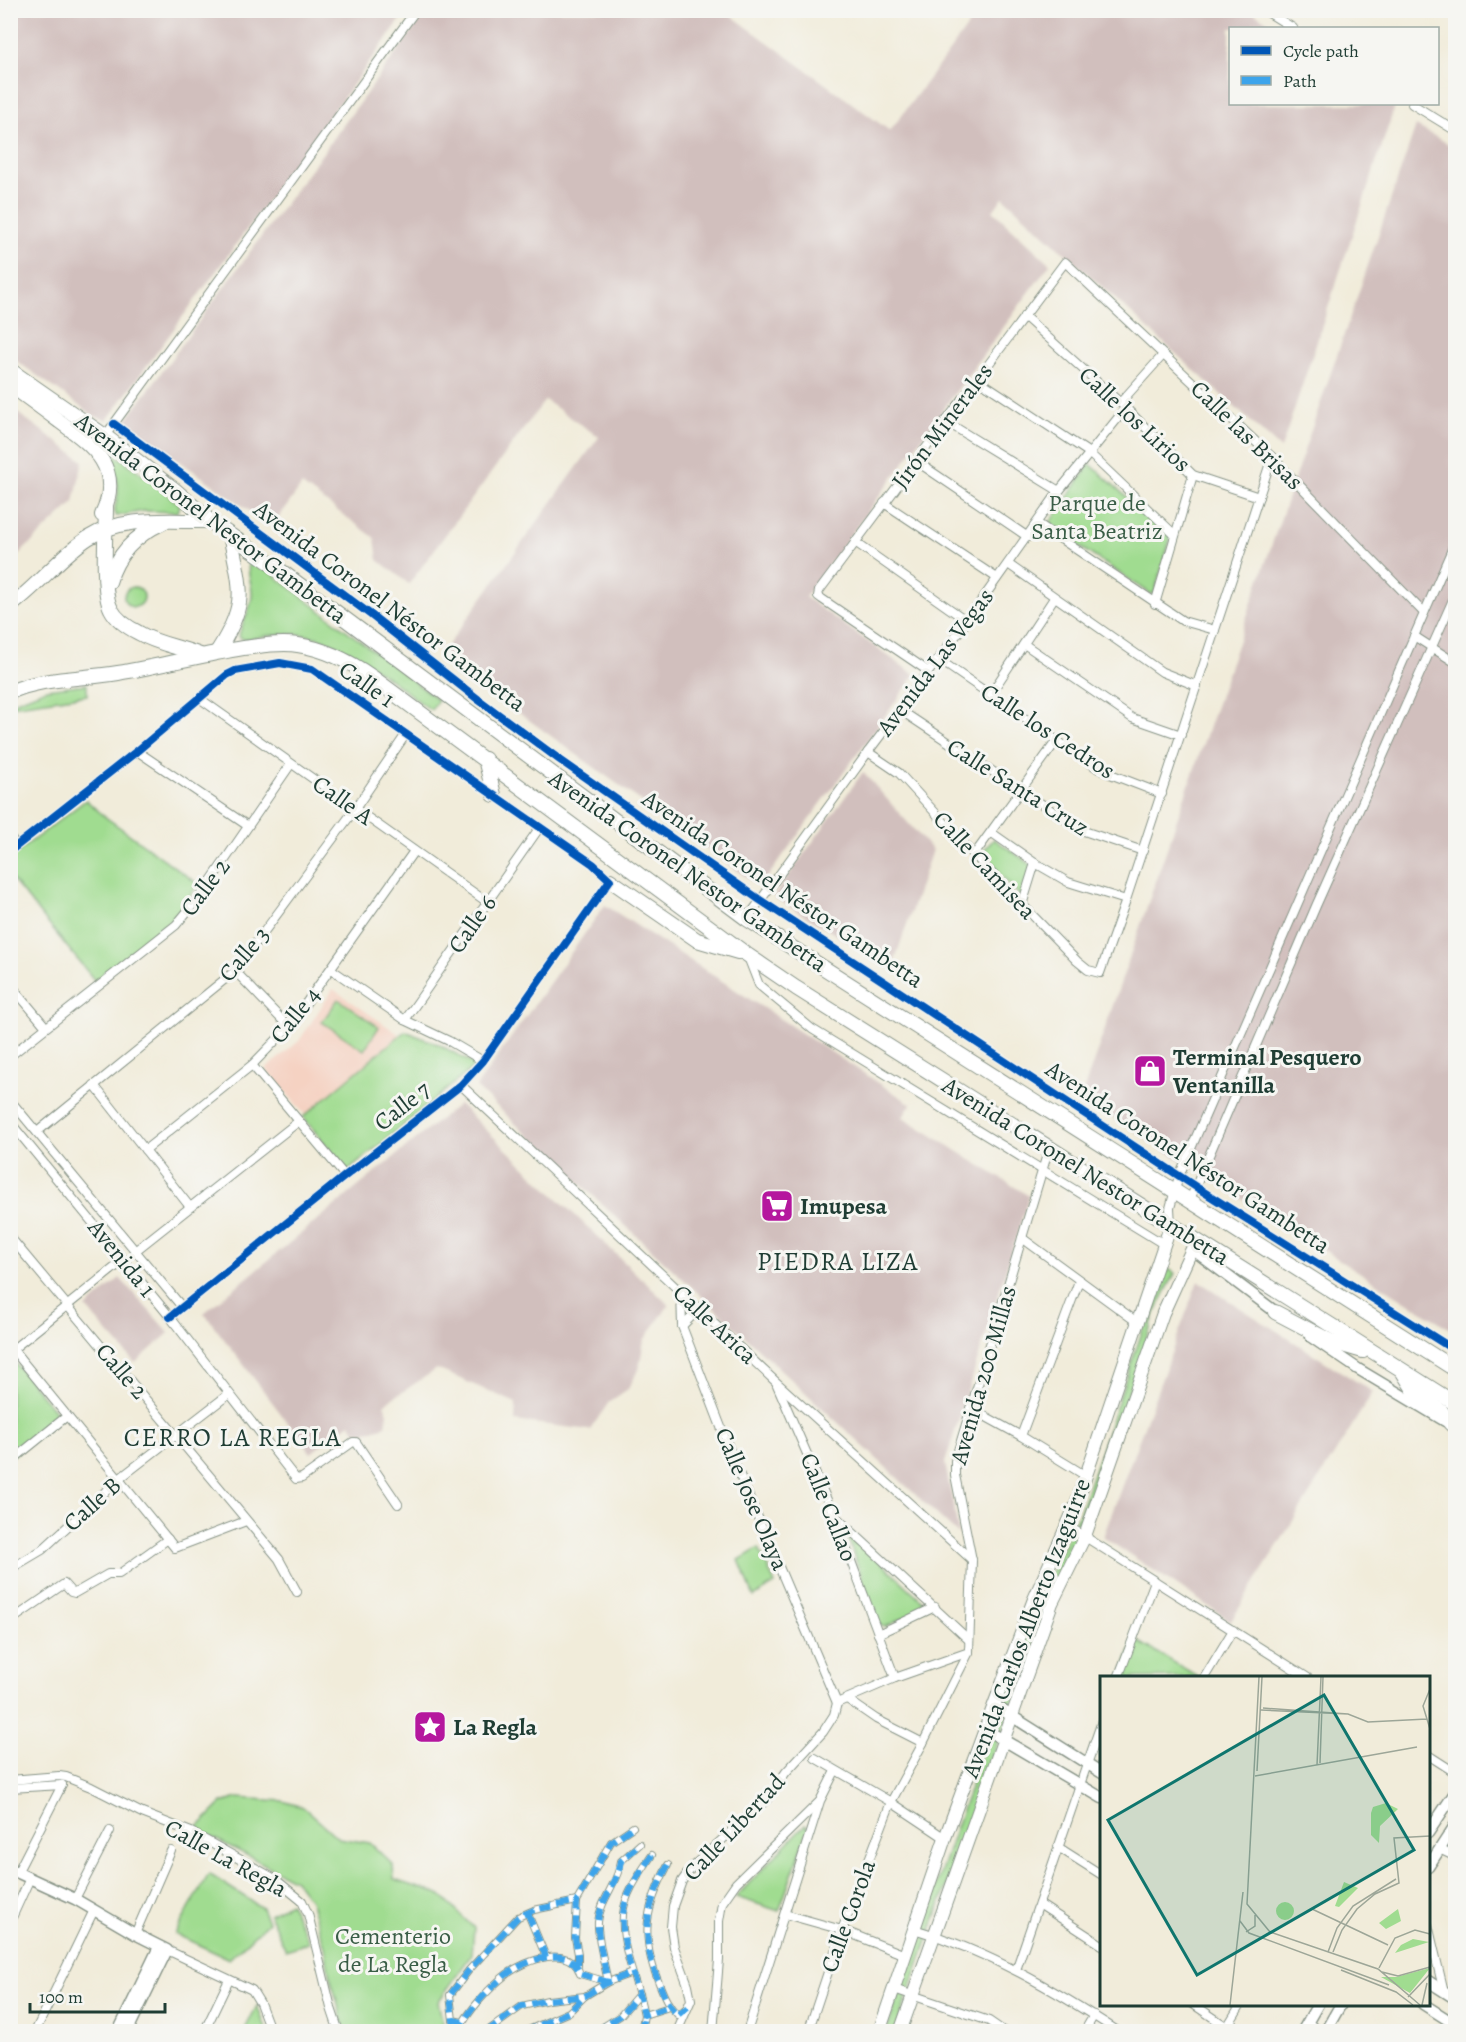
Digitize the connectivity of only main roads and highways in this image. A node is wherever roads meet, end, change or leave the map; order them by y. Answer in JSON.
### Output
{"nodes":[{"id":1,"x":10,"y":369,"type":"edge"},
{"id":2,"x":10,"y":385,"type":"edge"},
{"id":3,"x":106,"y":507,"type":"junction"},
{"id":4,"x":210,"y":521,"type":"junction"},
{"id":5,"x":165,"y":522,"type":"junction"},
{"id":6,"x":106,"y":530,"type":"junction"},
{"id":7,"x":230,"y":535,"type":"junction"},
{"id":8,"x":89,"y":537,"type":"junction"},
{"id":9,"x":106,"y":596,"type":"junction"},
{"id":10,"x":10,"y":606,"type":"edge"},
{"id":11,"x":217,"y":652,"type":"junction"},
{"id":12,"x":200,"y":655,"type":"junction"},
{"id":13,"x":10,"y":692,"type":"edge"},
{"id":14,"x":484,"y":759,"type":"junction"},
{"id":15,"x":494,"y":795,"type":"road end"},
{"id":16,"x":609,"y":880,"type":"road end"},
{"id":17,"x":746,"y":954,"type":"junction"},
{"id":18,"x":1171,"y":1224,"type":"junction"},
{"id":19,"x":1192,"y":1249,"type":"joint"},
{"id":20,"x":1275,"y":1312,"type":"road end"},
{"id":21,"x":1383,"y":1357,"type":"junction"},
{"id":22,"x":1400,"y":1368,"type":"junction"},
{"id":23,"x":1455,"y":1370,"type":"edge"},
{"id":24,"x":1455,"y":1404,"type":"edge"},
{"id":25,"x":1453,"y":1426,"type":"edge"},
{"id":26,"x":879,"y":2031,"type":"edge"},
{"id":27,"x":900,"y":2031,"type":"edge"}],
"edges":[{"from":1,"to":4,"type":"highway","name":"Avenida Coronel Nestor Gambetta"},
{"from":2,"to":3,"type":"highway","name":"Avenida Coronel Nestor Gambetta"},
{"from":3,"to":6,"type":"highway"},
{"from":3,"to":8,"type":"highway","name":"Avenida Coronel Nestor Gambetta"},
{"from":4,"to":5,"type":"highway"},
{"from":4,"to":7,"type":"highway","name":"Avenida Coronel Nestor Gambetta"},
{"from":5,"to":6,"type":"highway"},
{"from":5,"to":9,"type":"highway"},
{"from":6,"to":8,"type":"highway"},
{"from":6,"to":9,"type":"highway"},
{"from":7,"to":11,"type":"highway"},
{"from":7,"to":23,"type":"highway","name":"Avenida Coronel Nestor Gambetta"},
{"from":8,"to":10,"type":"highway"},
{"from":9,"to":12,"type":"highway"},
{"from":11,"to":12,"type":"highway","name":"Avenida Coronel Nestor Gambetta"},
{"from":11,"to":14,"type":"highway","name":"Avenida Coronel Nestor Gambetta"},
{"from":12,"to":13,"type":"highway","name":"Avenida Coronel Nestor Gambetta"},
{"from":14,"to":15,"type":"highway"},
{"from":14,"to":17,"type":"highway","name":"Avenida Coronel Nestor Gambetta"},
{"from":16,"to":17,"type":"highway"},
{"from":17,"to":18,"type":"highway","name":"Avenida Coronel Nestor Gambetta"},
{"from":18,"to":19,"type":"highway"},
{"from":18,"to":21,"type":"highway","name":"Avenida Coronel Nestor Gambetta"},
{"from":18,"to":26,"type":"main road","name":"Avenida Carlos Alberto Izaguirre"},
{"from":19,"to":27,"type":"main road","name":"Avenida Carlos Alberto Izaguirre"},
{"from":20,"to":21,"type":"highway"},
{"from":21,"to":22,"type":"highway","name":"Avenida Coronel Nestor Gambetta"},
{"from":22,"to":24,"type":"highway","name":"Avenida Coronel Nestor Gambetta"},
{"from":22,"to":25,"type":"highway"}]}
